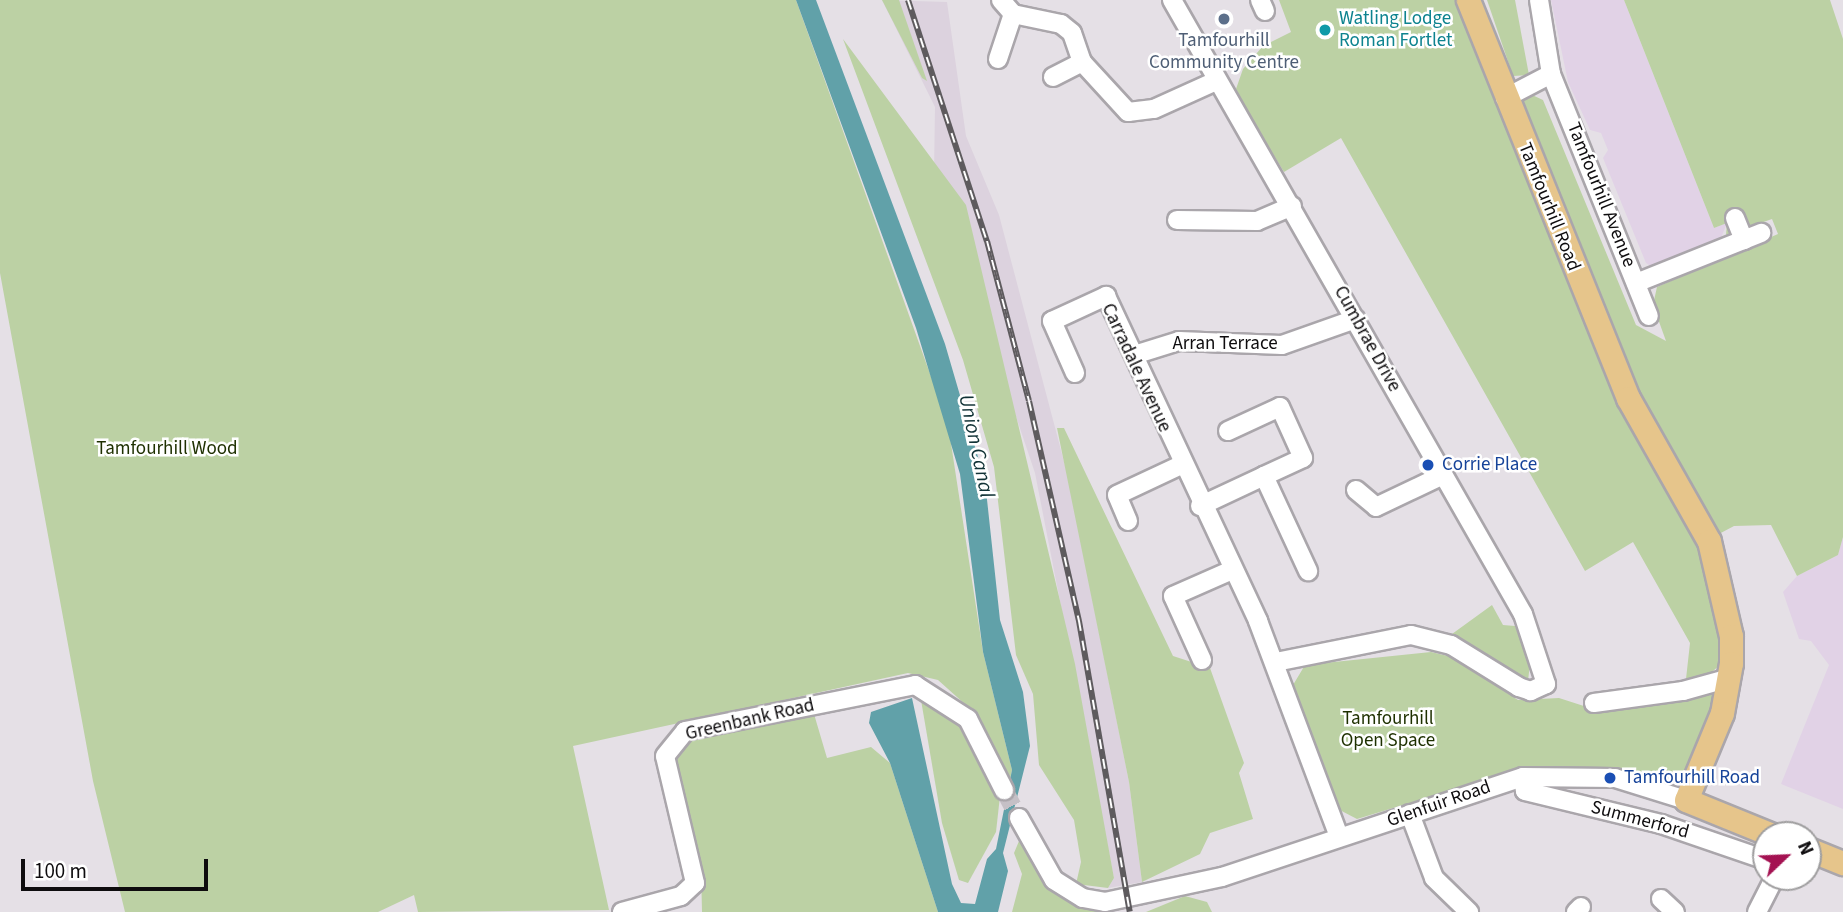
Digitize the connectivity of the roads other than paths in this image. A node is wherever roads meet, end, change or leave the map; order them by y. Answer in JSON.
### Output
{"nodes":[{"id":1,"x":1001,"y":0,"type":"edge"},
{"id":2,"x":1172,"y":0,"type":"edge"},
{"id":3,"x":1468,"y":0,"type":"edge"},
{"id":4,"x":1539,"y":0,"type":"edge"},
{"id":5,"x":1013,"y":14,"type":"junction"},
{"id":6,"x":998,"y":59,"type":"dead end"},
{"id":7,"x":1082,"y":62,"type":"junction"},
{"id":8,"x":1552,"y":74,"type":"junction"},
{"id":9,"x":1053,"y":77,"type":"dead end"},
{"id":10,"x":1216,"y":81,"type":"junction"},
{"id":11,"x":1505,"y":98,"type":"junction"},
{"id":12,"x":1292,"y":206,"type":"junction"},
{"id":13,"x":1735,"y":218,"type":"dead end"},
{"id":14,"x":1177,"y":220,"type":"dead end"},
{"id":15,"x":1761,"y":233,"type":"dead end"},
{"id":16,"x":1744,"y":240,"type":"junction"},
{"id":17,"x":1636,"y":283,"type":"junction"},
{"id":18,"x":1649,"y":316,"type":"dead end"},
{"id":19,"x":1356,"y":319,"type":"junction"},
{"id":20,"x":1134,"y":355,"type":"junction"},
{"id":21,"x":1074,"y":373,"type":"dead end"},
{"id":22,"x":1228,"y":431,"type":"dead end"},
{"id":23,"x":1181,"y":466,"type":"junction"},
{"id":24,"x":1443,"y":474,"type":"junction"},
{"id":25,"x":1264,"y":476,"type":"junction"},
{"id":26,"x":1356,"y":490,"type":"dead end"},
{"id":27,"x":1200,"y":506,"type":"junction"},
{"id":28,"x":1128,"y":521,"type":"dead end"},
{"id":29,"x":1232,"y":570,"type":"junction"},
{"id":30,"x":1308,"y":571,"type":"dead end"},
{"id":31,"x":1202,"y":660,"type":"dead end"},
{"id":32,"x":1276,"y":662,"type":"junction"},
{"id":33,"x":1730,"y":678,"type":"junction"},
{"id":34,"x":1594,"y":703,"type":"dead end"},
{"id":35,"x":1523,"y":777,"type":"junction"},
{"id":36,"x":1004,"y":790,"type":"tunnel mouth"},
{"id":37,"x":1686,"y":800,"type":"junction"},
{"id":38,"x":1410,"y":814,"type":"junction"},
{"id":39,"x":1019,"y":818,"type":"tunnel mouth"},
{"id":40,"x":1752,"y":827,"type":"edge"},
{"id":41,"x":1339,"y":837,"type":"junction"},
{"id":42,"x":1752,"y":855,"type":"edge"},
{"id":43,"x":1822,"y":855,"type":"edge"},
{"id":44,"x":1843,"y":863,"type":"edge"},
{"id":45,"x":1767,"y":891,"type":"edge"},
{"id":46,"x":1661,"y":899,"type":"dead end"},
{"id":47,"x":622,"y":912,"type":"edge"},
{"id":48,"x":1469,"y":912,"type":"edge"},
{"id":49,"x":1675,"y":912,"type":"edge"},
{"id":50,"x":1756,"y":912,"type":"edge"}],
"edges":[{"from":1,"to":5,"type":"street"},
{"from":2,"to":10,"type":"street","name":"Cumbrae Drive"},
{"from":3,"to":11,"type":"main road","name":"Tamfourhill Road"},
{"from":4,"to":8,"type":"street","name":"Tamfourhill Avenue"},
{"from":5,"to":6,"type":"street"},
{"from":5,"to":7,"type":"street"},
{"from":7,"to":9,"type":"street"},
{"from":7,"to":10,"type":"street"},
{"from":8,"to":11,"type":"street"},
{"from":8,"to":17,"type":"street","name":"Tamfourhill Avenue"},
{"from":10,"to":12,"type":"street","name":"Cumbrae Drive"},
{"from":11,"to":33,"type":"main road","name":"Tamfourhill Road"},
{"from":12,"to":14,"type":"street"},
{"from":12,"to":19,"type":"street","name":"Cumbrae Drive"},
{"from":13,"to":16,"type":"street"},
{"from":15,"to":16,"type":"street"},
{"from":16,"to":17,"type":"street"},
{"from":17,"to":18,"type":"street","name":"Tamfourhill Avenue"},
{"from":19,"to":20,"type":"street","name":"Arran Terrace"},
{"from":19,"to":24,"type":"street","name":"Cumbrae Drive"},
{"from":20,"to":21,"type":"street","name":"Carradale Avenue"},
{"from":20,"to":23,"type":"street","name":"Carradale Avenue"},
{"from":22,"to":25,"type":"street"},
{"from":23,"to":27,"type":"street","name":"Carradale Avenue"},
{"from":23,"to":28,"type":"street"},
{"from":24,"to":26,"type":"street"},
{"from":24,"to":32,"type":"street","name":"Cumbrae Drive"},
{"from":25,"to":27,"type":"street"},
{"from":25,"to":30,"type":"street"},
{"from":27,"to":29,"type":"street","name":"Carradale Avenue"},
{"from":29,"to":31,"type":"street"},
{"from":29,"to":32,"type":"street","name":"Carradale Avenue"},
{"from":32,"to":41,"type":"street","name":"Carradale Avenue"},
{"from":33,"to":34,"type":"street"},
{"from":33,"to":37,"type":"main road","name":"Tamfourhill Road"},
{"from":35,"to":37,"type":"street","name":"Glenfuir Road"},
{"from":35,"to":38,"type":"street","name":"Glenfuir Road"},
{"from":35,"to":42,"type":"street","name":"Summerford"},
{"from":36,"to":47,"type":"street","name":"Greenbank Road"},
{"from":37,"to":40,"type":"main road","name":"Glenfuir Road"},
{"from":38,"to":41,"type":"street","name":"Glenfuir Road"},
{"from":38,"to":48,"type":"street"},
{"from":39,"to":41,"type":"street","name":"Glenfuir Road"},
{"from":43,"to":44,"type":"main road"},
{"from":45,"to":50,"type":"street"},
{"from":46,"to":49,"type":"street"}]}
